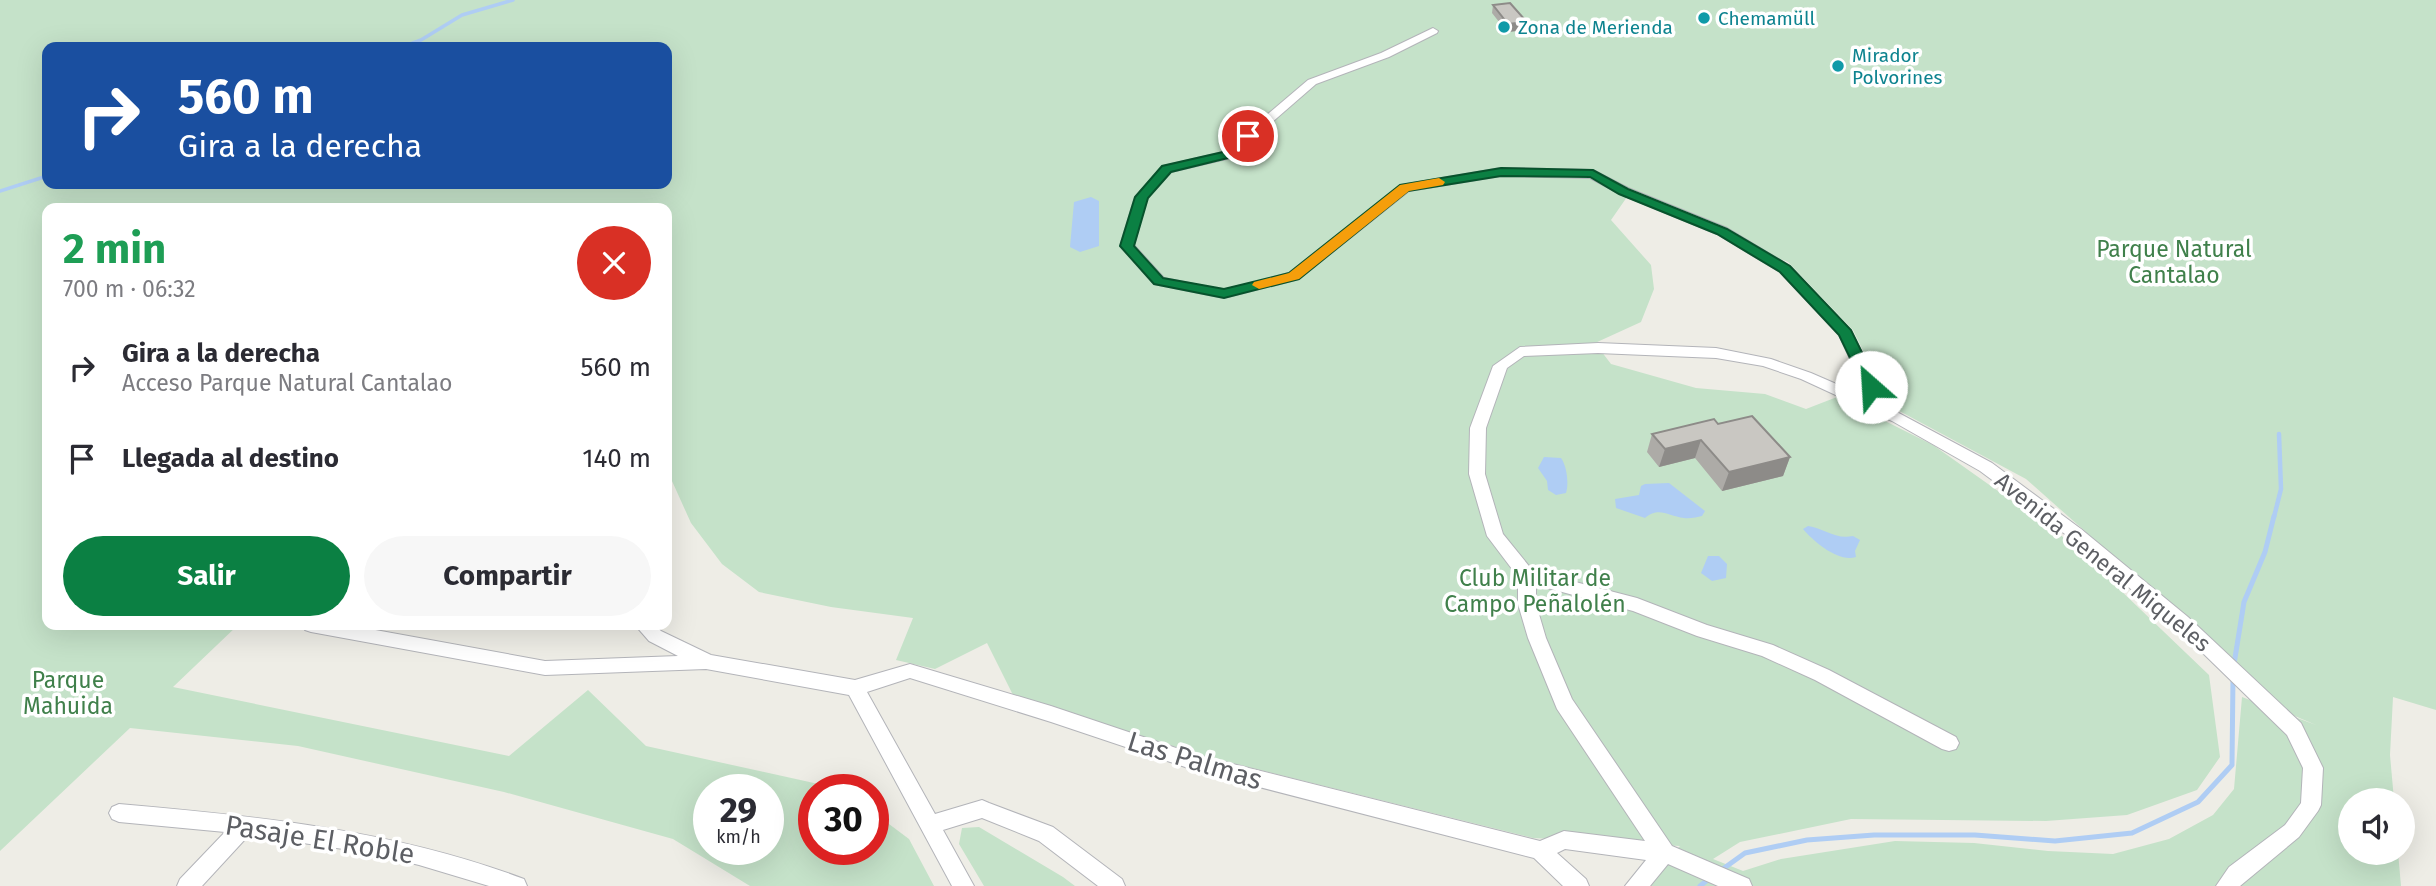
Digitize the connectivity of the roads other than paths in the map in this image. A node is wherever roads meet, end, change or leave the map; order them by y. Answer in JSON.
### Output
{"nodes":[{"id":1,"x":1433,"y":31,"type":"dead end"},
{"id":2,"x":1872,"y":404,"type":"junction"},
{"id":3,"x":1527,"y":576,"type":"junction"},
{"id":4,"x":338,"y":630,"type":"edge"},
{"id":5,"x":649,"y":630,"type":"edge"},
{"id":6,"x":708,"y":662,"type":"junction"},
{"id":7,"x":855,"y":688,"type":"junction"},
{"id":8,"x":1949,"y":743,"type":"dead end"},
{"id":9,"x":120,"y":813,"type":"dead end"},
{"id":10,"x":930,"y":825,"type":"junction"},
{"id":11,"x":244,"y":826,"type":"junction"},
{"id":12,"x":1540,"y":850,"type":"junction"},
{"id":13,"x":1665,"y":853,"type":"junction"},
{"id":14,"x":188,"y":886,"type":"edge"},
{"id":15,"x":516,"y":886,"type":"edge"},
{"id":16,"x":963,"y":886,"type":"edge"},
{"id":17,"x":1114,"y":886,"type":"edge"},
{"id":18,"x":1578,"y":886,"type":"edge"},
{"id":19,"x":1636,"y":886,"type":"edge"},
{"id":20,"x":1741,"y":886,"type":"edge"},
{"id":21,"x":2227,"y":886,"type":"edge"}],
"edges":[{"from":1,"to":2,"type":"street"},
{"from":2,"to":3,"type":"street","name":"Avenida General Miqueles"},
{"from":2,"to":21,"type":"street","name":"Avenida General Miqueles"},
{"from":3,"to":8,"type":"street"},
{"from":3,"to":13,"type":"street"},
{"from":4,"to":6,"type":"street"},
{"from":5,"to":6,"type":"street"},
{"from":6,"to":7,"type":"street"},
{"from":7,"to":10,"type":"street"},
{"from":7,"to":12,"type":"street","name":"Las Palmas"},
{"from":9,"to":11,"type":"street","name":"Pasaje El Roble"},
{"from":10,"to":16,"type":"street"},
{"from":10,"to":17,"type":"street"},
{"from":11,"to":14,"type":"street"},
{"from":11,"to":15,"type":"street","name":"Pasaje El Roble"},
{"from":12,"to":13,"type":"street","name":"Las Palmas"},
{"from":12,"to":18,"type":"street","name":"Las Palmas"},
{"from":13,"to":19,"type":"street"},
{"from":13,"to":20,"type":"street"}]}
